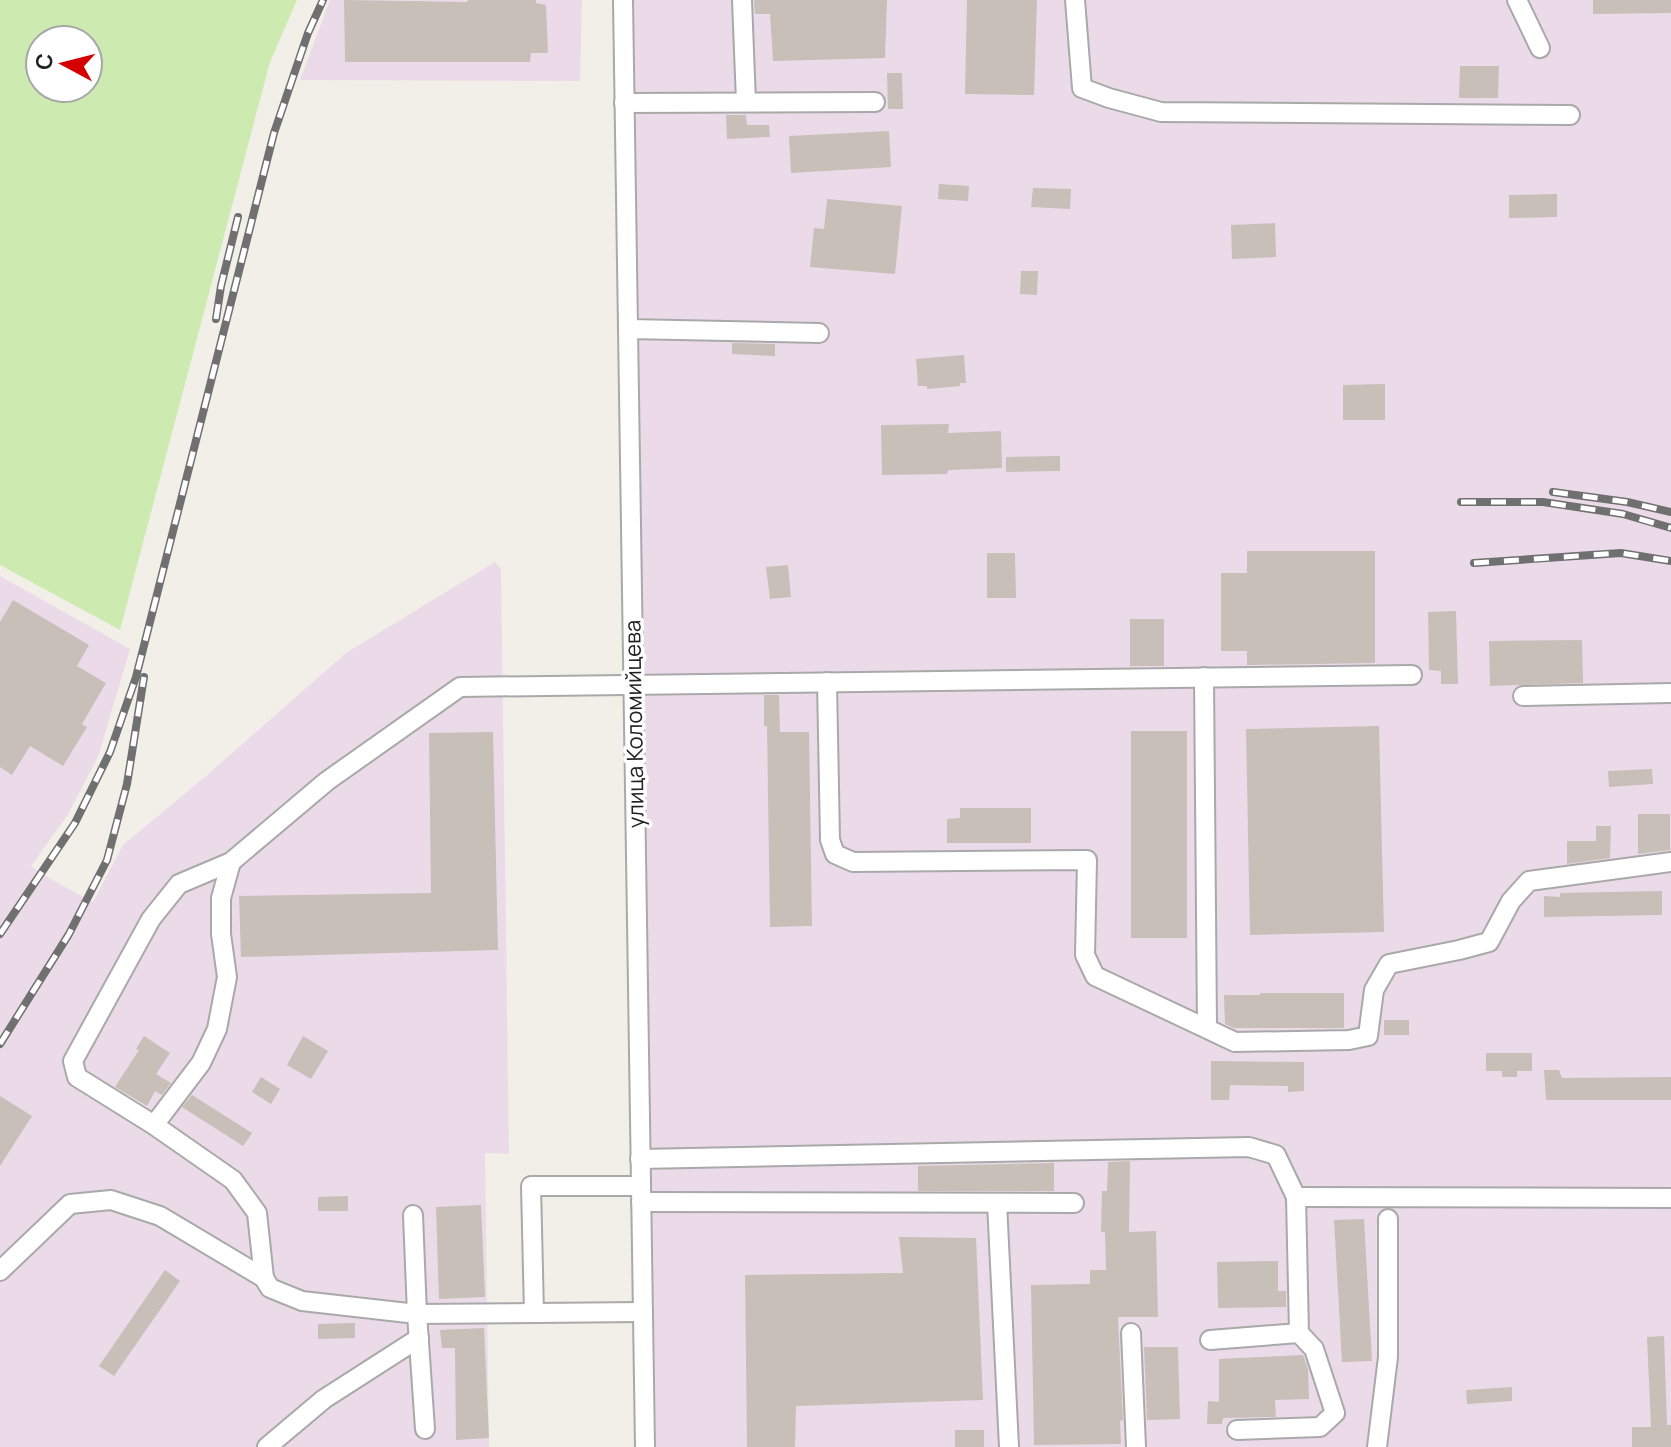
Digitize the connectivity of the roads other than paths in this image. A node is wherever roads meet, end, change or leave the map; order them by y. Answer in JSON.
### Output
{"nodes":[{"id":1,"x":623,"y":0,"type":"edge"},
{"id":2,"x":742,"y":0,"type":"edge"},
{"id":3,"x":1075,"y":0,"type":"edge"},
{"id":4,"x":1517,"y":0,"type":"edge"},
{"id":5,"x":1540,"y":48,"type":"dead end"},
{"id":6,"x":746,"y":102,"type":"junction"},
{"id":7,"x":875,"y":102,"type":"dead end"},
{"id":8,"x":624,"y":103,"type":"junction"},
{"id":9,"x":1570,"y":115,"type":"dead end"},
{"id":10,"x":628,"y":329,"type":"junction"},
{"id":11,"x":819,"y":333,"type":"dead end"},
{"id":12,"x":1412,"y":675,"type":"dead end"},
{"id":13,"x":1204,"y":677,"type":"junction"},
{"id":14,"x":827,"y":682,"type":"junction"},
{"id":15,"x":633,"y":685,"type":"junction"},
{"id":16,"x":1671,"y":693,"type":"edge"},
{"id":17,"x":1523,"y":696,"type":"dead end"},
{"id":18,"x":231,"y":862,"type":"junction"},
{"id":19,"x":1671,"y":862,"type":"edge"},
{"id":20,"x":1207,"y":1028,"type":"junction"},
{"id":21,"x":154,"y":1125,"type":"junction"},
{"id":22,"x":640,"y":1159,"type":"junction"},
{"id":23,"x":641,"y":1194,"type":"junction"},
{"id":24,"x":1296,"y":1197,"type":"junction"},
{"id":25,"x":1671,"y":1198,"type":"edge"},
{"id":26,"x":997,"y":1203,"type":"junction"},
{"id":27,"x":1074,"y":1203,"type":"dead end"},
{"id":28,"x":413,"y":1215,"type":"dead end"},
{"id":29,"x":1388,"y":1219,"type":"dead end"},
{"id":30,"x":0,"y":1271,"type":"edge"},
{"id":31,"x":264,"y":1278,"type":"junction"},
{"id":32,"x":643,"y":1312,"type":"junction"},
{"id":33,"x":534,"y":1313,"type":"junction"},
{"id":34,"x":417,"y":1314,"type":"junction"},
{"id":35,"x":1131,"y":1333,"type":"dead end"},
{"id":36,"x":1299,"y":1333,"type":"junction"},
{"id":37,"x":419,"y":1338,"type":"junction"},
{"id":38,"x":1210,"y":1340,"type":"dead end"},
{"id":39,"x":425,"y":1429,"type":"dead end"},
{"id":40,"x":1237,"y":1430,"type":"dead end"},
{"id":41,"x":267,"y":1447,"type":"edge"},
{"id":42,"x":645,"y":1447,"type":"edge"},
{"id":43,"x":1009,"y":1447,"type":"edge"},
{"id":44,"x":1136,"y":1447,"type":"edge"},
{"id":45,"x":1377,"y":1447,"type":"edge"}],
"edges":[{"from":1,"to":8,"type":"street","name":"улица Коломийцева"},
{"from":2,"to":6,"type":"street"},
{"from":3,"to":9,"type":"street"},
{"from":4,"to":5,"type":"street"},
{"from":6,"to":7,"type":"street"},
{"from":6,"to":8,"type":"street"},
{"from":8,"to":10,"type":"street","name":"улица Коломийцева"},
{"from":10,"to":11,"type":"street"},
{"from":10,"to":15,"type":"street","name":"улица Коломийцева"},
{"from":12,"to":13,"type":"street"},
{"from":13,"to":14,"type":"street"},
{"from":13,"to":20,"type":"street"},
{"from":14,"to":15,"type":"street"},
{"from":14,"to":20,"type":"street"},
{"from":15,"to":18,"type":"street"},
{"from":15,"to":22,"type":"street","name":"улица Коломийцева"},
{"from":16,"to":17,"type":"street"},
{"from":18,"to":21,"type":"street"},
{"from":18,"to":21,"type":"street"},
{"from":19,"to":20,"type":"street"},
{"from":21,"to":31,"type":"street"},
{"from":22,"to":23,"type":"street","name":"улица Коломийцева"},
{"from":22,"to":24,"type":"street"},
{"from":23,"to":26,"type":"street"},
{"from":23,"to":32,"type":"street","name":"улица Коломийцева"},
{"from":23,"to":33,"type":"street"},
{"from":24,"to":25,"type":"street"},
{"from":24,"to":36,"type":"street"},
{"from":26,"to":27,"type":"street"},
{"from":26,"to":43,"type":"street"},
{"from":28,"to":34,"type":"street"},
{"from":29,"to":45,"type":"street"},
{"from":30,"to":31,"type":"street"},
{"from":31,"to":34,"type":"street"},
{"from":32,"to":33,"type":"street"},
{"from":32,"to":42,"type":"street","name":"улица Коломийцева"},
{"from":33,"to":34,"type":"street"},
{"from":34,"to":37,"type":"street"},
{"from":35,"to":44,"type":"street"},
{"from":36,"to":38,"type":"street"},
{"from":36,"to":40,"type":"street"},
{"from":37,"to":39,"type":"street"},
{"from":37,"to":41,"type":"street"}]}
